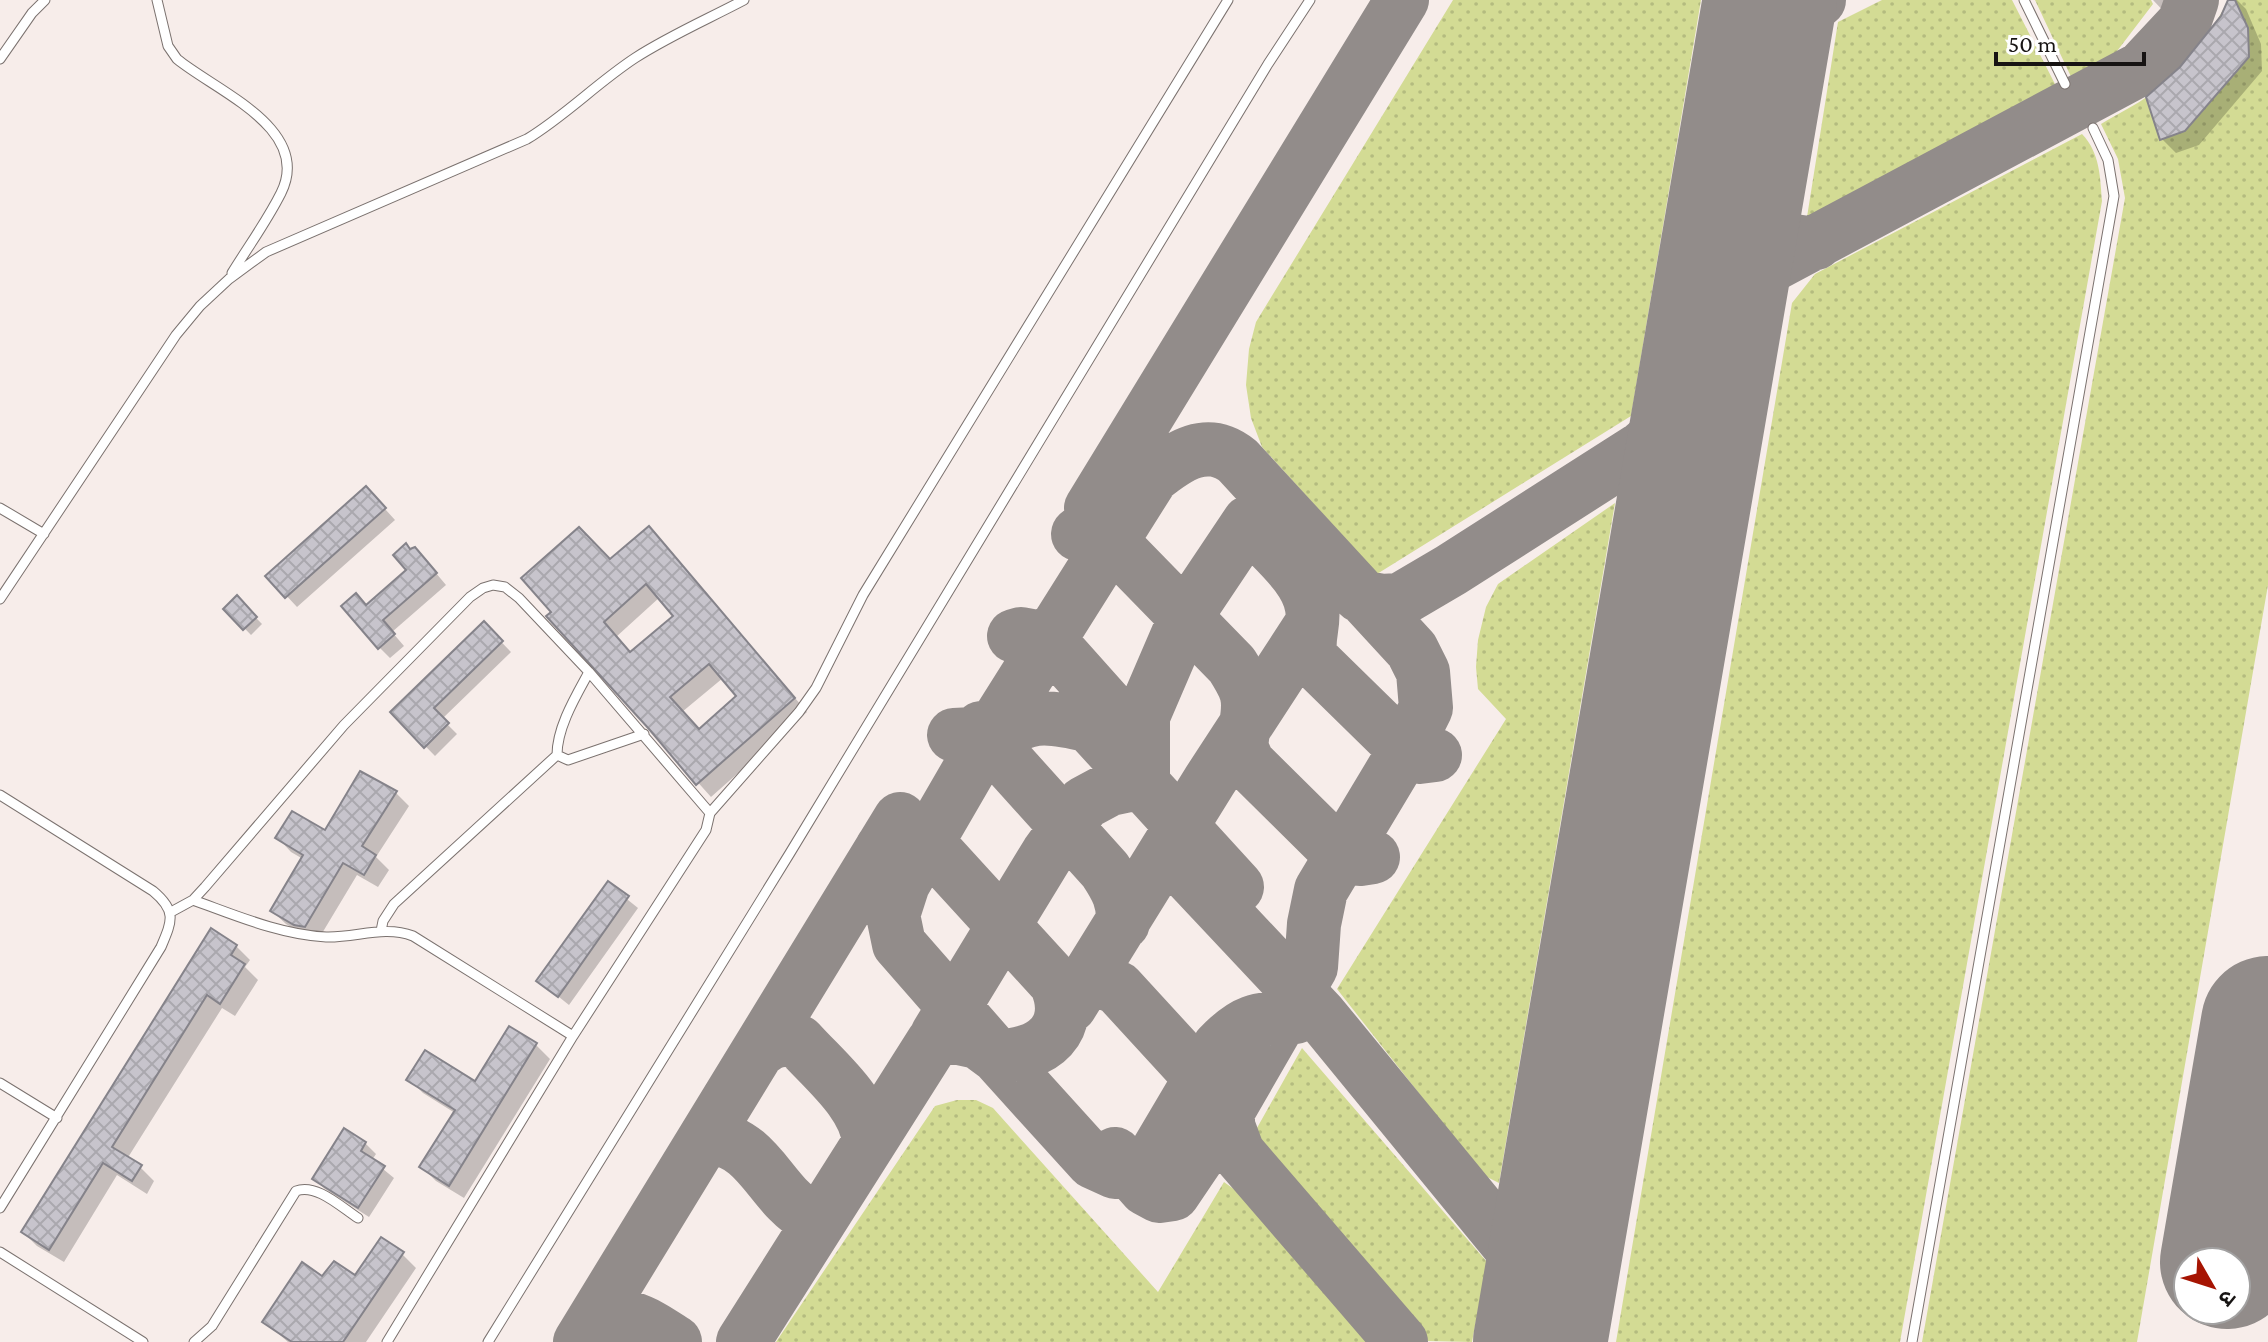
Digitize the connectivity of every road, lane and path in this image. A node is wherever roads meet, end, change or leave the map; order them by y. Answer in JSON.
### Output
{"nodes":[{"id":1,"x":157,"y":0,"type":"edge"},
{"id":2,"x":744,"y":0,"type":"edge"},
{"id":3,"x":1228,"y":0,"type":"edge"},
{"id":4,"x":1310,"y":0,"type":"edge"},
{"id":5,"x":2024,"y":0,"type":"edge"},
{"id":6,"x":39,"y":2,"type":"edge"},
{"id":7,"x":0,"y":59,"type":"edge"},
{"id":8,"x":2065,"y":84,"type":"dead end"},
{"id":9,"x":2093,"y":128,"type":"dead end"},
{"id":10,"x":229,"y":279,"type":"junction"},
{"id":11,"x":0,"y":508,"type":"edge"},
{"id":12,"x":44,"y":534,"type":"junction"},
{"id":13,"x":0,"y":599,"type":"edge"},
{"id":14,"x":589,"y":672,"type":"junction"},
{"id":15,"x":644,"y":734,"type":"junction"},
{"id":16,"x":557,"y":755,"type":"junction"},
{"id":17,"x":0,"y":795,"type":"edge"},
{"id":18,"x":710,"y":813,"type":"junction"},
{"id":19,"x":193,"y":900,"type":"junction"},
{"id":20,"x":171,"y":912,"type":"junction"},
{"id":21,"x":381,"y":931,"type":"junction"},
{"id":22,"x":573,"y":1036,"type":"junction"},
{"id":23,"x":0,"y":1083,"type":"edge"},
{"id":24,"x":57,"y":1118,"type":"junction"},
{"id":25,"x":0,"y":1208,"type":"edge"},
{"id":26,"x":358,"y":1218,"type":"dead end"},
{"id":27,"x":0,"y":1252,"type":"edge"},
{"id":28,"x":143,"y":1342,"type":"edge"},
{"id":29,"x":194,"y":1342,"type":"edge"},
{"id":30,"x":387,"y":1342,"type":"edge"},
{"id":31,"x":488,"y":1342,"type":"edge"},
{"id":32,"x":1912,"y":1342,"type":"edge"}],
"edges":[{"from":1,"to":10,"type":"lane"},
{"from":2,"to":10,"type":"lane"},
{"from":3,"to":18,"type":"lane"},
{"from":4,"to":31,"type":"lane"},
{"from":5,"to":8,"type":"lane"},
{"from":6,"to":7,"type":"lane"},
{"from":9,"to":32,"type":"lane"},
{"from":10,"to":12,"type":"lane"},
{"from":11,"to":12,"type":"lane"},
{"from":12,"to":13,"type":"lane"},
{"from":14,"to":15,"type":"lane"},
{"from":14,"to":16,"type":"lane"},
{"from":14,"to":19,"type":"lane"},
{"from":15,"to":16,"type":"lane"},
{"from":15,"to":18,"type":"lane"},
{"from":16,"to":21,"type":"lane"},
{"from":17,"to":20,"type":"lane"},
{"from":18,"to":22,"type":"lane"},
{"from":19,"to":20,"type":"lane"},
{"from":19,"to":21,"type":"lane"},
{"from":20,"to":24,"type":"lane"},
{"from":21,"to":22,"type":"lane"},
{"from":22,"to":30,"type":"lane"},
{"from":23,"to":24,"type":"lane"},
{"from":24,"to":25,"type":"lane"},
{"from":26,"to":29,"type":"lane"},
{"from":27,"to":28,"type":"lane"}]}
